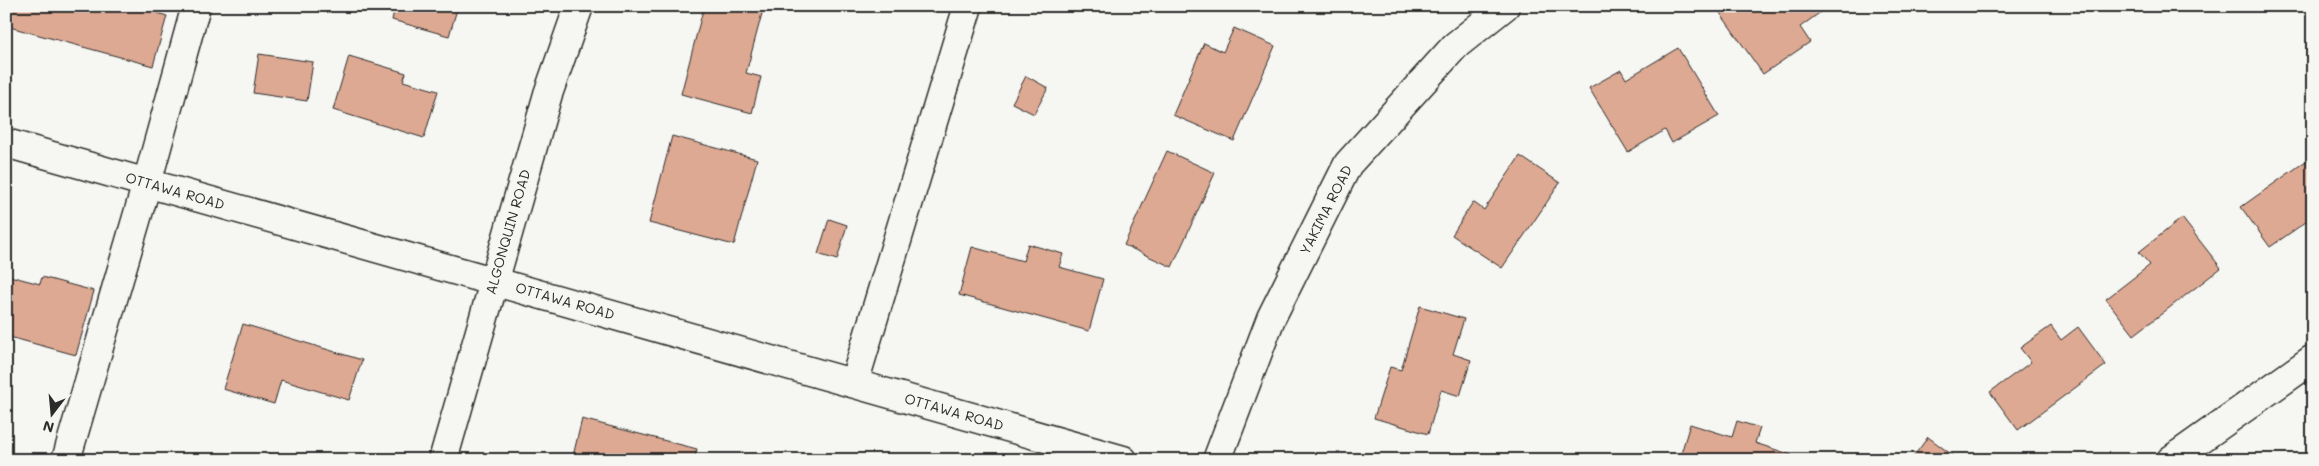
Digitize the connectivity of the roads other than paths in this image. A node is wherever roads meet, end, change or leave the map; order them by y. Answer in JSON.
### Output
{"nodes":[{"id":1,"x":196,"y":6,"type":"edge"},
{"id":2,"x":579,"y":6,"type":"edge"},
{"id":3,"x":968,"y":6,"type":"edge"},
{"id":4,"x":1505,"y":6,"type":"edge"},
{"id":5,"x":6,"y":143,"type":"edge"},
{"id":6,"x":148,"y":183,"type":"junction"},
{"id":7,"x":494,"y":281,"type":"junction"},
{"id":8,"x":2313,"y":359,"type":"edge"},
{"id":9,"x":854,"y":384,"type":"junction"},
{"id":10,"x":66,"y":460,"type":"edge"},
{"id":11,"x":443,"y":460,"type":"edge"},
{"id":12,"x":1123,"y":460,"type":"edge"},
{"id":13,"x":1217,"y":460,"type":"edge"},
{"id":14,"x":2172,"y":460,"type":"edge"}],
"edges":[{"from":1,"to":6,"type":"street"},
{"from":2,"to":7,"type":"street","name":"ALGONQUIN ROAD"},
{"from":3,"to":9,"type":"street"},
{"from":4,"to":13,"type":"street","name":"YAKIMA ROAD"},
{"from":5,"to":6,"type":"street","name":"OTTAWA ROAD"},
{"from":6,"to":7,"type":"street","name":"OTTAWA ROAD"},
{"from":6,"to":10,"type":"street"},
{"from":7,"to":9,"type":"street","name":"OTTAWA ROAD"},
{"from":7,"to":11,"type":"street","name":"ALGONQUIN ROAD"},
{"from":8,"to":14,"type":"street"},
{"from":9,"to":12,"type":"street","name":"OTTAWA ROAD"}]}
